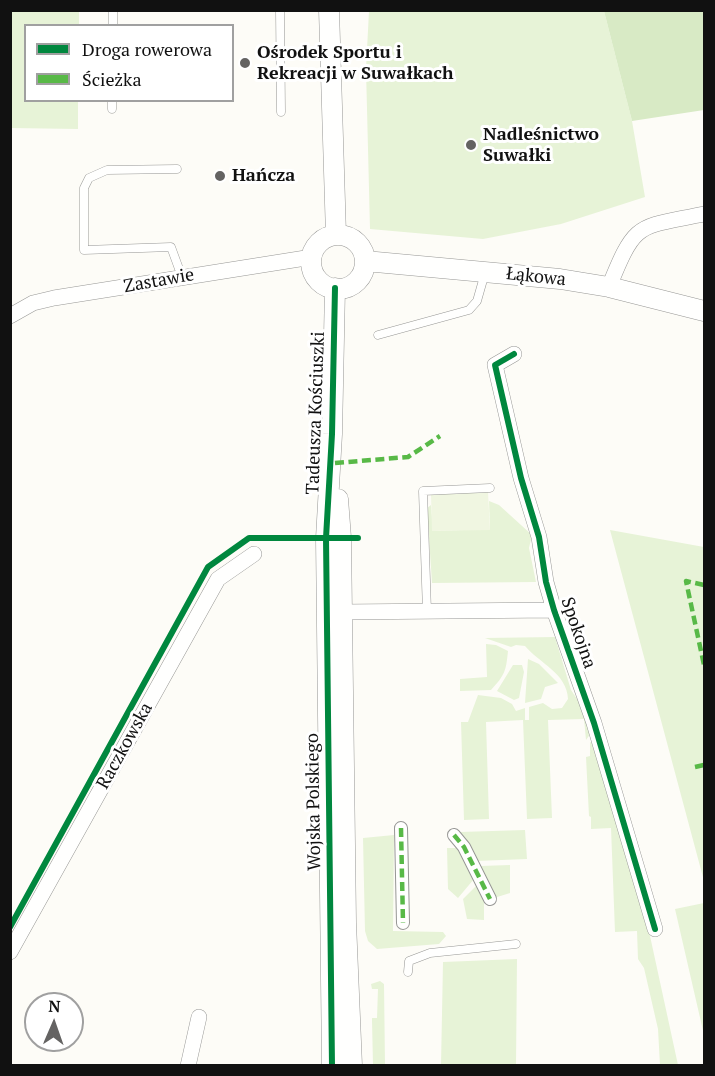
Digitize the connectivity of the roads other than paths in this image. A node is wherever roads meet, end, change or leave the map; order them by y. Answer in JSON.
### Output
{"nodes":[{"id":1,"x":280,"y":10,"type":"edge"},
{"id":2,"x":329,"y":10,"type":"edge"},
{"id":3,"x":280,"y":112,"type":"dead end"},
{"id":4,"x":177,"y":169,"type":"dead end"},
{"id":5,"x":705,"y":214,"type":"edge"},
{"id":6,"x":336,"y":235,"type":"junction"},
{"id":7,"x":312,"y":257,"type":"junction"},
{"id":8,"x":365,"y":261,"type":"junction"},
{"id":9,"x":486,"y":271,"type":"junction"},
{"id":10,"x":182,"y":277,"type":"junction"},
{"id":11,"x":609,"y":287,"type":"junction"},
{"id":12,"x":335,"y":288,"type":"junction"},
{"id":13,"x":705,"y":311,"type":"edge"},
{"id":14,"x":10,"y":316,"type":"edge"},
{"id":15,"x":378,"y":335,"type":"dead end"},
{"id":16,"x":514,"y":354,"type":"dead end"},
{"id":17,"x":332,"y":434,"type":"junction"},
{"id":18,"x":490,"y":488,"type":"dead end"},
{"id":19,"x":326,"y":538,"type":"joint"},
{"id":20,"x":254,"y":554,"type":"dead end"},
{"id":21,"x":554,"y":610,"type":"junction"},
{"id":22,"x":342,"y":612,"type":"junction"},
{"id":23,"x":427,"y":613,"type":"junction"},
{"id":24,"x":401,"y":828,"type":"dead end"},
{"id":25,"x":454,"y":835,"type":"dead end"},
{"id":26,"x":490,"y":899,"type":"dead end"},
{"id":27,"x":403,"y":923,"type":"dead end"},
{"id":28,"x":656,"y":929,"type":"dead end"},
{"id":29,"x":516,"y":944,"type":"dead end"},
{"id":30,"x":10,"y":952,"type":"edge"},
{"id":31,"x":408,"y":972,"type":"dead end"},
{"id":32,"x":199,"y":1017,"type":"dead end"},
{"id":33,"x":188,"y":1065,"type":"edge"},
{"id":34,"x":332,"y":1065,"type":"edge"},
{"id":35,"x":352,"y":1065,"type":"edge"}],
"edges":[{"from":1,"to":3,"type":"lane"},
{"from":2,"to":6,"type":"street"},
{"from":4,"to":10,"type":"lane"},
{"from":5,"to":11,"type":"street"},
{"from":6,"to":7,"type":"street"},
{"from":6,"to":8,"type":"street"},
{"from":7,"to":10,"type":"street","name":"Zastawie"},
{"from":7,"to":12,"type":"street"},
{"from":8,"to":9,"type":"street","name":"Łąkowa"},
{"from":8,"to":12,"type":"street"},
{"from":9,"to":11,"type":"street","name":"Łąkowa"},
{"from":9,"to":15,"type":"lane"},
{"from":10,"to":14,"type":"street","name":"Zastawie"},
{"from":11,"to":13,"type":"street","name":"Łąkowa"},
{"from":12,"to":17,"type":"street","name":"Tadeusza Kościuszki"},
{"from":16,"to":21,"type":"street","name":"Spokojna"},
{"from":17,"to":19,"type":"street","name":"Tadeusza Kościuszki"},
{"from":17,"to":22,"type":"street","name":"Wojska Polskiego"},
{"from":18,"to":23,"type":"lane"},
{"from":19,"to":34,"type":"street","name":"Wojska Polskiego"},
{"from":20,"to":30,"type":"street","name":"Raczkowska"},
{"from":21,"to":23,"type":"street","name":"Spokojna"},
{"from":21,"to":28,"type":"street","name":"Spokojna"},
{"from":22,"to":23,"type":"street","name":"Spokojna"},
{"from":22,"to":35,"type":"street","name":"Wojska Polskiego"},
{"from":24,"to":27,"type":"street"},
{"from":25,"to":26,"type":"street"},
{"from":29,"to":31,"type":"lane"},
{"from":32,"to":33,"type":"street"}]}
